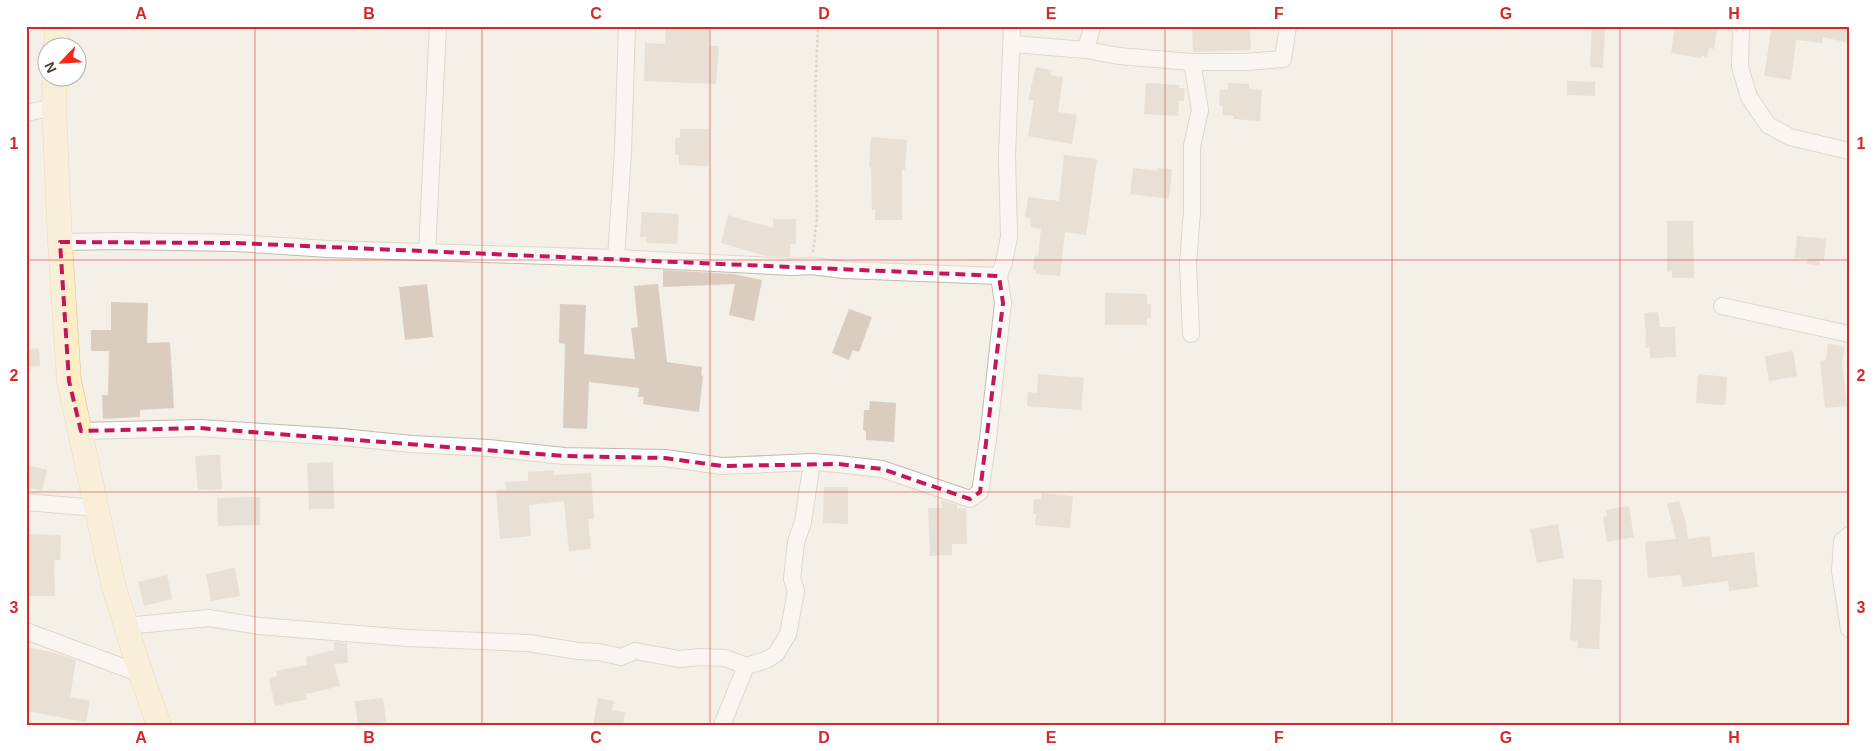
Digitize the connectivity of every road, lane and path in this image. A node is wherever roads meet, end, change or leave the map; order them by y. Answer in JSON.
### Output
{"nodes":[{"id":1,"x":438,"y":26,"type":"edge"},
{"id":2,"x":627,"y":26,"type":"edge"},
{"id":3,"x":818,"y":26,"type":"edge"},
{"id":4,"x":1012,"y":26,"type":"edge"},
{"id":5,"x":1092,"y":26,"type":"edge"},
{"id":6,"x":1288,"y":26,"type":"edge"},
{"id":7,"x":1741,"y":26,"type":"edge"},
{"id":8,"x":1012,"y":44,"type":"junction"},
{"id":9,"x":1086,"y":50,"type":"junction"},
{"id":10,"x":1192,"y":62,"type":"junction"},
{"id":11,"x":55,"y":88,"type":"edge"},
{"id":12,"x":54,"y":107,"type":"junction"},
{"id":13,"x":26,"y":113,"type":"edge"},
{"id":14,"x":1849,"y":151,"type":"edge"},
{"id":15,"x":60,"y":242,"type":"junction"},
{"id":16,"x":427,"y":252,"type":"junction"},
{"id":17,"x":616,"y":258,"type":"junction"},
{"id":18,"x":812,"y":266,"type":"junction"},
{"id":19,"x":999,"y":276,"type":"junction"},
{"id":20,"x":1722,"y":306,"type":"dead end"},
{"id":21,"x":1191,"y":334,"type":"dead end"},
{"id":22,"x":1849,"y":334,"type":"edge"},
{"id":23,"x":80,"y":431,"type":"junction"},
{"id":24,"x":812,"y":462,"type":"junction"},
{"id":25,"x":26,"y":502,"type":"edge"},
{"id":26,"x":96,"y":508,"type":"junction"},
{"id":27,"x":1849,"y":535,"type":"edge"},
{"id":28,"x":126,"y":626,"type":"junction"},
{"id":29,"x":1849,"y":629,"type":"edge"},
{"id":30,"x":26,"y":632,"type":"edge"},
{"id":31,"x":746,"y":666,"type":"junction"},
{"id":32,"x":141,"y":674,"type":"junction"},
{"id":33,"x":159,"y":725,"type":"edge"},
{"id":34,"x":722,"y":725,"type":"edge"}],
"edges":[{"from":1,"to":16,"type":"street"},
{"from":2,"to":17,"type":"street"},
{"from":3,"to":18,"type":"path"},
{"from":4,"to":8,"type":"street"},
{"from":5,"to":9,"type":"street"},
{"from":6,"to":10,"type":"street"},
{"from":7,"to":14,"type":"street"},
{"from":8,"to":9,"type":"street"},
{"from":8,"to":19,"type":"street"},
{"from":9,"to":10,"type":"street"},
{"from":10,"to":21,"type":"street"},
{"from":11,"to":12,"type":"street"},
{"from":12,"to":13,"type":"street"},
{"from":12,"to":15,"type":"street"},
{"from":15,"to":16,"type":"street"},
{"from":15,"to":23,"type":"street"},
{"from":16,"to":17,"type":"street"},
{"from":17,"to":18,"type":"street"},
{"from":18,"to":19,"type":"street"},
{"from":19,"to":24,"type":"street"},
{"from":20,"to":22,"type":"street"},
{"from":23,"to":24,"type":"street"},
{"from":23,"to":26,"type":"street"},
{"from":24,"to":31,"type":"street"},
{"from":25,"to":26,"type":"street"},
{"from":26,"to":28,"type":"street"},
{"from":27,"to":29,"type":"street"},
{"from":28,"to":31,"type":"street"},
{"from":28,"to":32,"type":"street"},
{"from":30,"to":32,"type":"street"},
{"from":31,"to":34,"type":"street"},
{"from":32,"to":33,"type":"street"}]}
